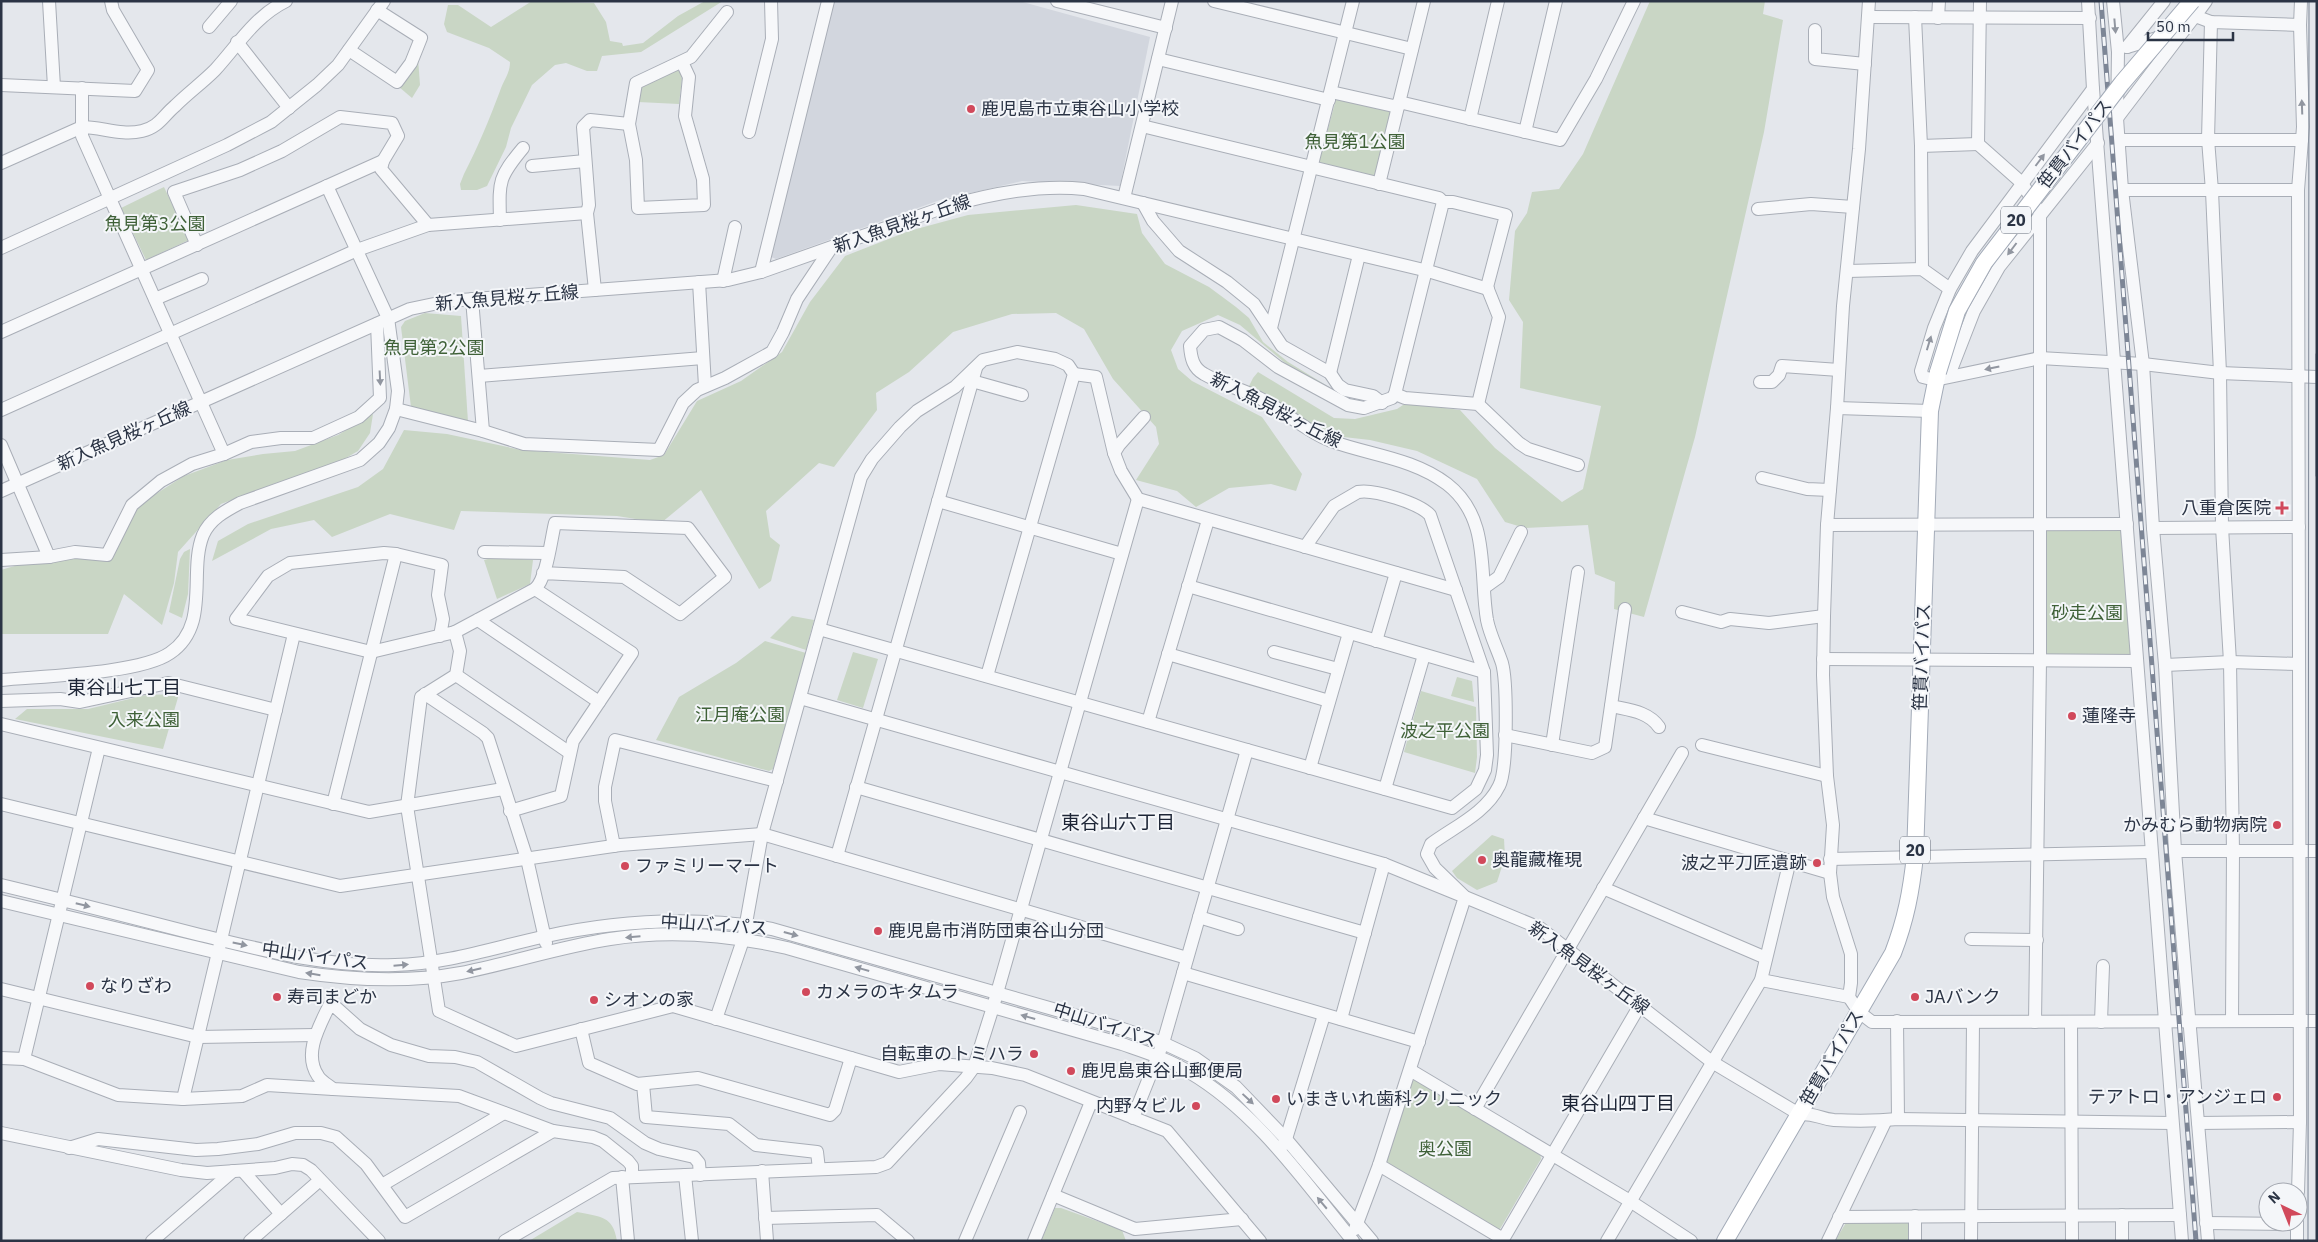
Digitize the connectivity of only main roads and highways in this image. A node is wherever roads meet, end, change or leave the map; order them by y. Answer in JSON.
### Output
{"nodes":[{"id":1,"x":2181,"y":1,"type":"edge"},
{"id":2,"x":2193,"y":8,"type":"edge"},
{"id":3,"x":2122,"y":84,"type":"junction"},
{"id":4,"x":1725,"y":1241,"type":"edge"}],
"edges":[{"from":1,"to":3,"type":"main road","name":"笹貫バイパス","number":"20","bridge":true},
{"from":2,"to":3,"type":"main road","name":"笹貫バイパス","number":"20","bridge":true},
{"from":3,"to":4,"type":"main road","name":"笹貫バイパス","number":"20","bridge":true}]}
